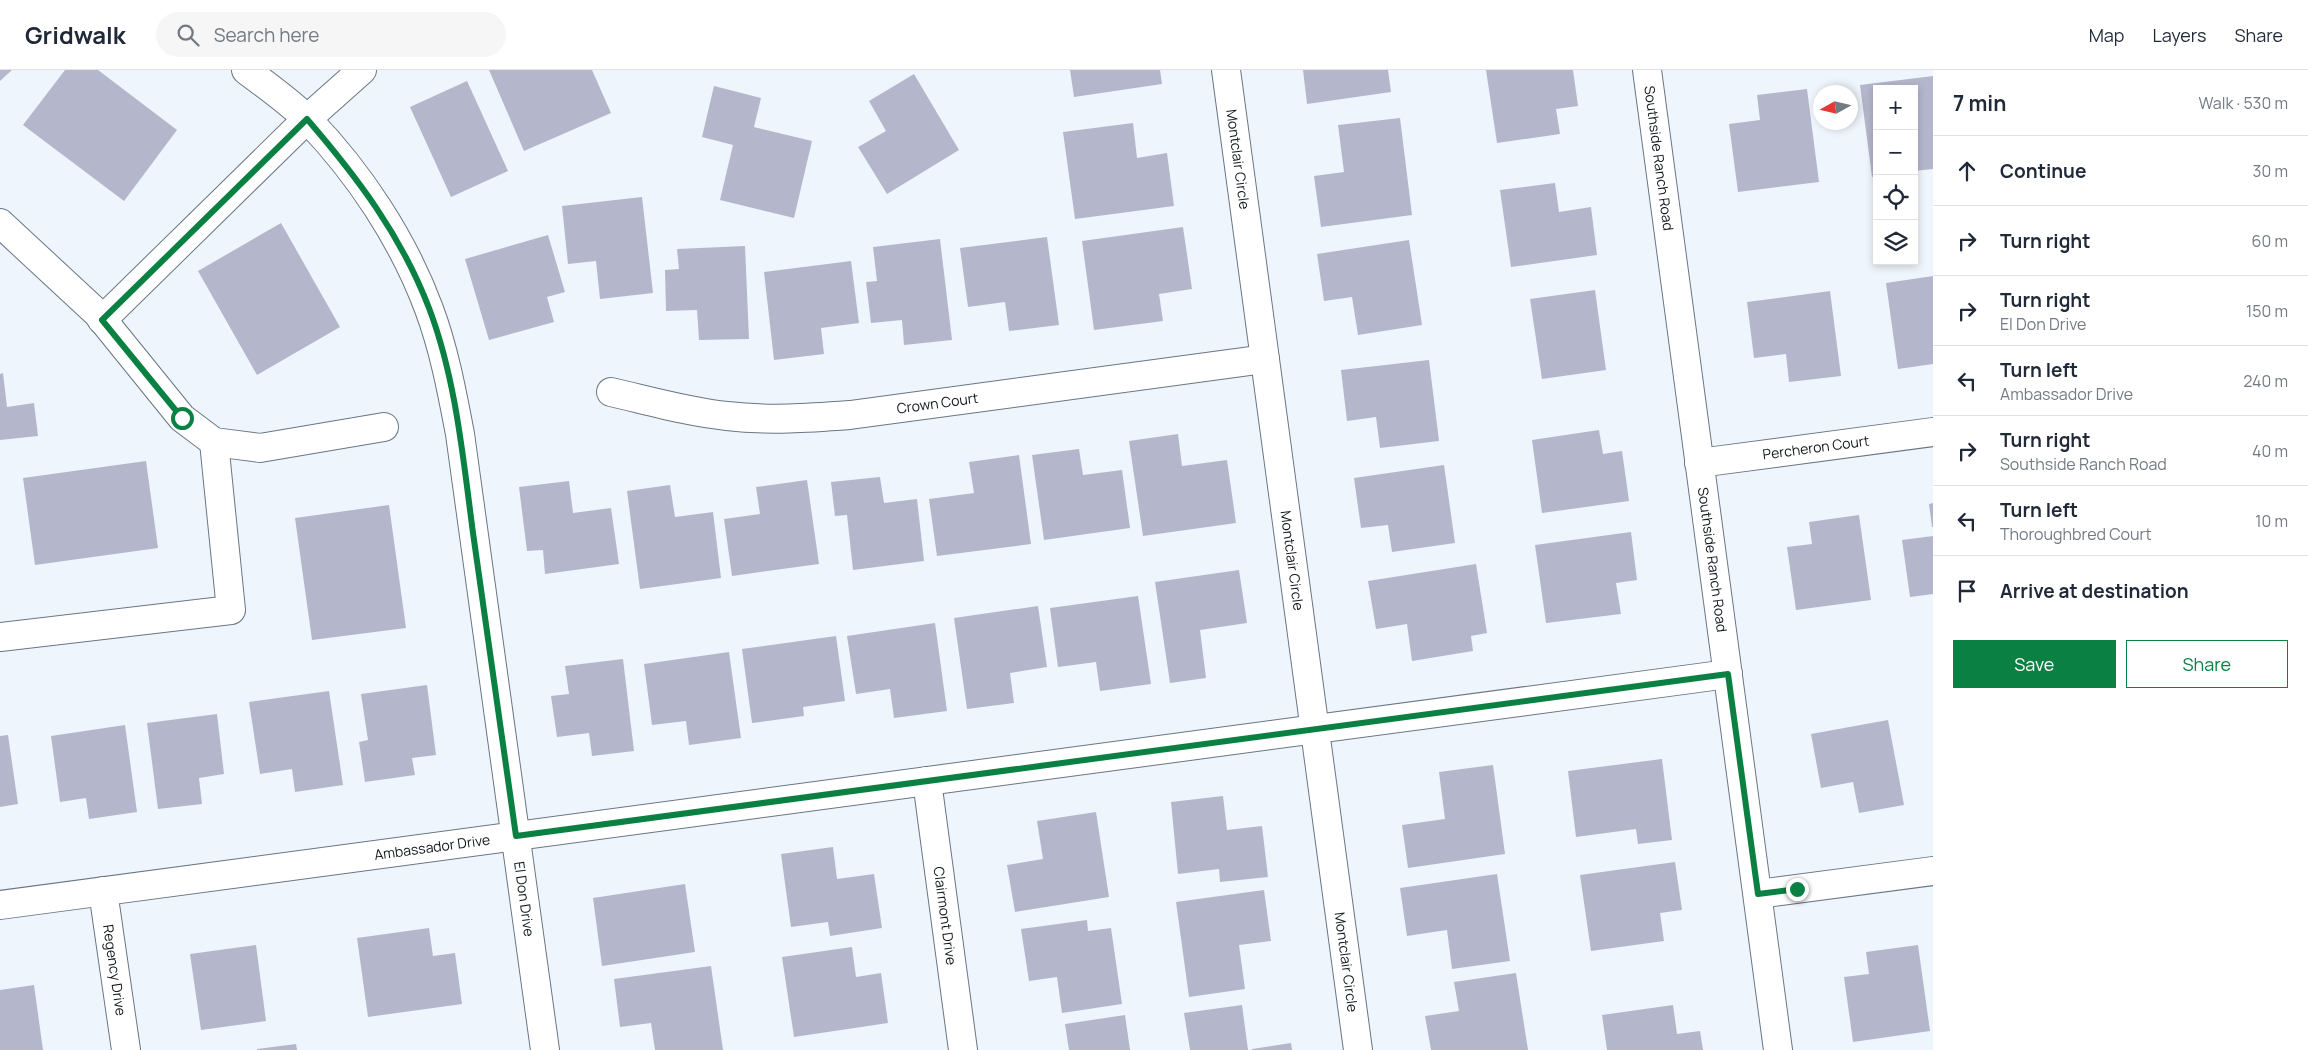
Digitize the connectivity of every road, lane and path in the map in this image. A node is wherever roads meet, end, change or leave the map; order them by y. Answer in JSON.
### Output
{"nodes":[{"id":1,"x":246,"y":70,"type":"edge"},
{"id":2,"x":362,"y":70,"type":"edge"},
{"id":3,"x":1226,"y":70,"type":"edge"},
{"id":4,"x":1646,"y":70,"type":"edge"},
{"id":5,"x":307,"y":119,"type":"junction"},
{"id":6,"x":0,"y":223,"type":"edge"},
{"id":7,"x":102,"y":320,"type":"junction"},
{"id":8,"x":1265,"y":360,"type":"junction"},
{"id":9,"x":611,"y":392,"type":"dead end"},
{"id":10,"x":384,"y":427,"type":"dead end"},
{"id":11,"x":1933,"y":432,"type":"edge"},
{"id":12,"x":214,"y":442,"type":"junction"},
{"id":13,"x":1699,"y":463,"type":"junction"},
{"id":14,"x":0,"y":637,"type":"edge"},
{"id":15,"x":1728,"y":674,"type":"junction"},
{"id":16,"x":1314,"y":729,"type":"junction"},
{"id":17,"x":927,"y":781,"type":"junction"},
{"id":18,"x":516,"y":836,"type":"junction"},
{"id":19,"x":1933,"y":871,"type":"edge"},
{"id":20,"x":103,"y":891,"type":"junction"},
{"id":21,"x":1758,"y":894,"type":"junction"},
{"id":22,"x":0,"y":905,"type":"edge"},
{"id":23,"x":126,"y":1050,"type":"edge"},
{"id":24,"x":545,"y":1050,"type":"edge"},
{"id":25,"x":963,"y":1050,"type":"edge"},
{"id":26,"x":1358,"y":1050,"type":"edge"},
{"id":27,"x":1778,"y":1050,"type":"edge"}],
"edges":[{"from":1,"to":5,"type":"street","name":"El Don Drive"},
{"from":2,"to":5,"type":"street"},
{"from":3,"to":8,"type":"street","name":"Montclair Circle"},
{"from":4,"to":13,"type":"street","name":"Southside Ranch Road"},
{"from":5,"to":7,"type":"street"},
{"from":5,"to":18,"type":"street","name":"El Don Drive"},
{"from":6,"to":7,"type":"street"},
{"from":7,"to":12,"type":"street"},
{"from":8,"to":9,"type":"street","name":"Crown Court"},
{"from":8,"to":16,"type":"street","name":"Montclair Circle"},
{"from":10,"to":12,"type":"street"},
{"from":11,"to":13,"type":"street","name":"Percheron Court"},
{"from":12,"to":14,"type":"street"},
{"from":13,"to":15,"type":"street","name":"Southside Ranch Road"},
{"from":15,"to":16,"type":"street","name":"Ambassador Drive"},
{"from":15,"to":21,"type":"street","name":"Southside Ranch Road"},
{"from":16,"to":17,"type":"street","name":"Ambassador Drive"},
{"from":16,"to":26,"type":"street","name":"Montclair Circle"},
{"from":17,"to":18,"type":"street","name":"Ambassador Drive"},
{"from":17,"to":25,"type":"street","name":"Clairmont Drive"},
{"from":18,"to":20,"type":"street","name":"Ambassador Drive"},
{"from":18,"to":24,"type":"street","name":"El Don Drive"},
{"from":19,"to":21,"type":"street"},
{"from":20,"to":22,"type":"street","name":"Ambassador Drive"},
{"from":20,"to":23,"type":"street","name":"Regency Drive"},
{"from":21,"to":27,"type":"street","name":"Southside Ranch Road"}]}
